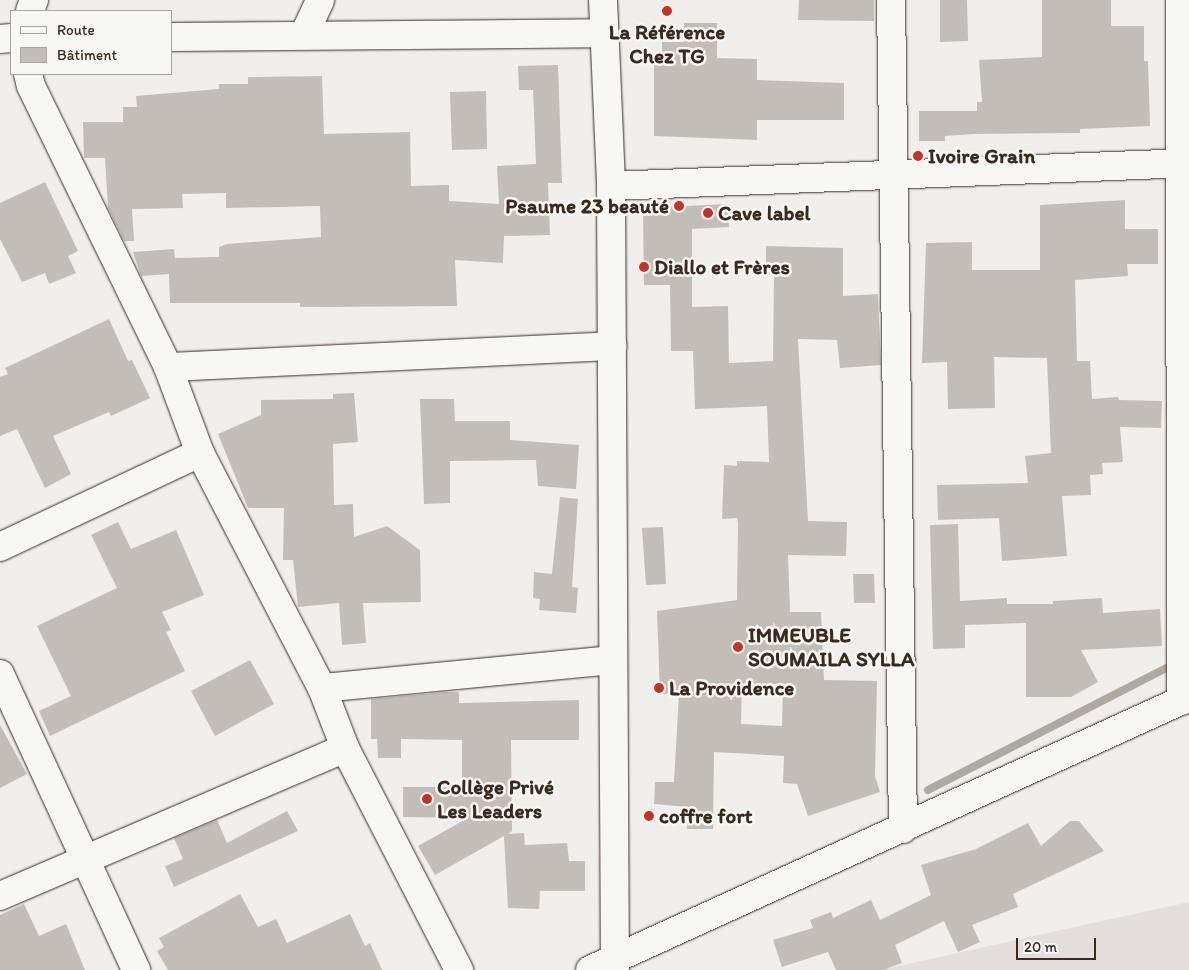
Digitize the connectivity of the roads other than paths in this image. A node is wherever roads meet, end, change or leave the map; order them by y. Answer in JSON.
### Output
{"nodes":[{"id":1,"x":320,"y":0,"type":"edge"},
{"id":2,"x":603,"y":0,"type":"edge"},
{"id":3,"x":891,"y":0,"type":"edge"},
{"id":4,"x":1180,"y":0,"type":"edge"},
{"id":5,"x":602,"y":33,"type":"junction"},
{"id":6,"x":304,"y":35,"type":"junction"},
{"id":7,"x":172,"y":37,"type":"edge"},
{"id":8,"x":28,"y":75,"type":"edge"},
{"id":9,"x":1184,"y":163,"type":"edge"},
{"id":10,"x":894,"y":174,"type":"junction"},
{"id":11,"x":611,"y":186,"type":"junction"},
{"id":12,"x":613,"y":346,"type":"junction"},
{"id":13,"x":168,"y":367,"type":"junction"},
{"id":14,"x":200,"y":453,"type":"junction"},
{"id":15,"x":0,"y":547,"type":"edge"},
{"id":16,"x":612,"y":660,"type":"junction"},
{"id":17,"x":0,"y":674,"type":"edge"},
{"id":18,"x":322,"y":688,"type":"junction"},
{"id":19,"x":1185,"y":699,"type":"edge"},
{"id":20,"x":345,"y":748,"type":"junction"},
{"id":21,"x":903,"y":829,"type":"junction"},
{"id":22,"x":83,"y":861,"type":"junction"},
{"id":23,"x":0,"y":896,"type":"edge"},
{"id":24,"x":615,"y":965,"type":"edge"},
{"id":25,"x":136,"y":970,"type":"edge"},
{"id":26,"x":459,"y":970,"type":"edge"},
{"id":27,"x":590,"y":970,"type":"edge"}],
"edges":[{"from":1,"to":6,"type":"street"},
{"from":2,"to":5,"type":"street"},
{"from":3,"to":10,"type":"street"},
{"from":4,"to":9,"type":"street"},
{"from":5,"to":6,"type":"street"},
{"from":5,"to":11,"type":"street"},
{"from":6,"to":7,"type":"street"},
{"from":8,"to":13,"type":"street"},
{"from":9,"to":10,"type":"street"},
{"from":9,"to":19,"type":"street"},
{"from":10,"to":11,"type":"street"},
{"from":10,"to":21,"type":"street"},
{"from":11,"to":12,"type":"street"},
{"from":12,"to":13,"type":"street"},
{"from":12,"to":16,"type":"street"},
{"from":13,"to":14,"type":"street"},
{"from":14,"to":15,"type":"street"},
{"from":14,"to":18,"type":"street"},
{"from":16,"to":18,"type":"street"},
{"from":16,"to":24,"type":"street"},
{"from":17,"to":22,"type":"street"},
{"from":18,"to":20,"type":"street"},
{"from":19,"to":21,"type":"street"},
{"from":20,"to":22,"type":"street"},
{"from":20,"to":26,"type":"street"},
{"from":21,"to":24,"type":"street"},
{"from":22,"to":23,"type":"street"},
{"from":22,"to":25,"type":"street"},
{"from":24,"to":27,"type":"street"}]}
